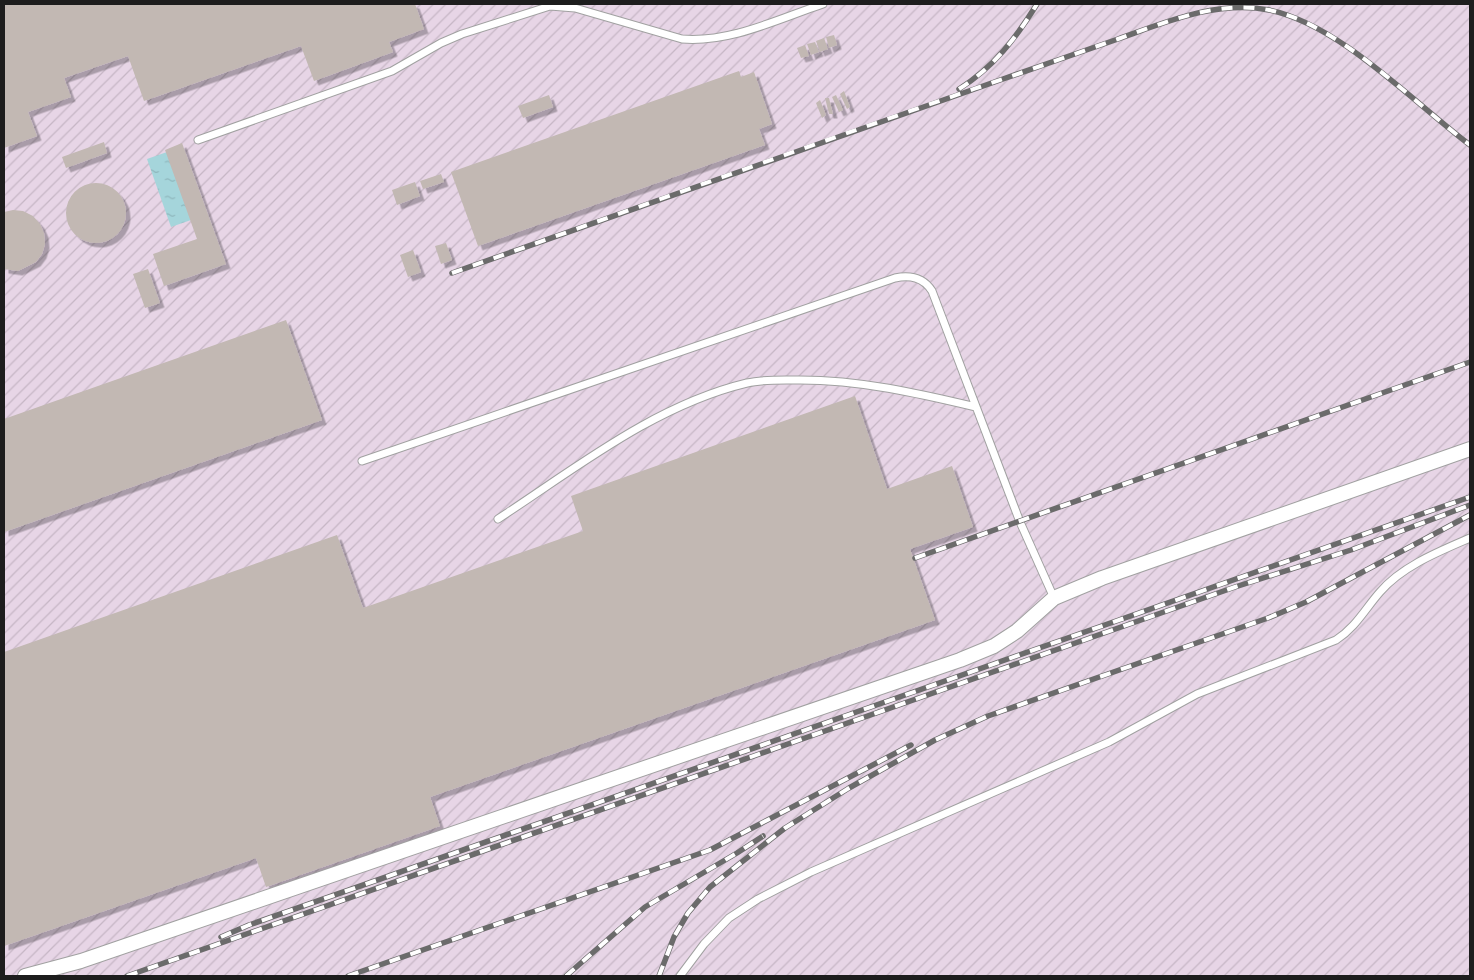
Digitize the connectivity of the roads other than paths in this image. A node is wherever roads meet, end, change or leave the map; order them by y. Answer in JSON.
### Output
{"nodes":[{"id":1,"x":823,"y":4,"type":"edge"},
{"id":2,"x":198,"y":140,"type":"dead end"},
{"id":3,"x":976,"y":407,"type":"junction"},
{"id":4,"x":1470,"y":449,"type":"edge"},
{"id":5,"x":362,"y":461,"type":"dead end"},
{"id":6,"x":498,"y":519,"type":"dead end"},
{"id":7,"x":1470,"y":538,"type":"edge"},
{"id":8,"x":1054,"y":598,"type":"junction"},
{"id":9,"x":25,"y":976,"type":"edge"},
{"id":10,"x":680,"y":976,"type":"edge"}],
"edges":[{"from":1,"to":2,"type":"lane"},
{"from":3,"to":5,"type":"lane"},
{"from":3,"to":6,"type":"lane"},
{"from":3,"to":8,"type":"lane"},
{"from":4,"to":8,"type":"street"},
{"from":7,"to":10,"type":"lane"},
{"from":8,"to":9,"type":"street"}]}
